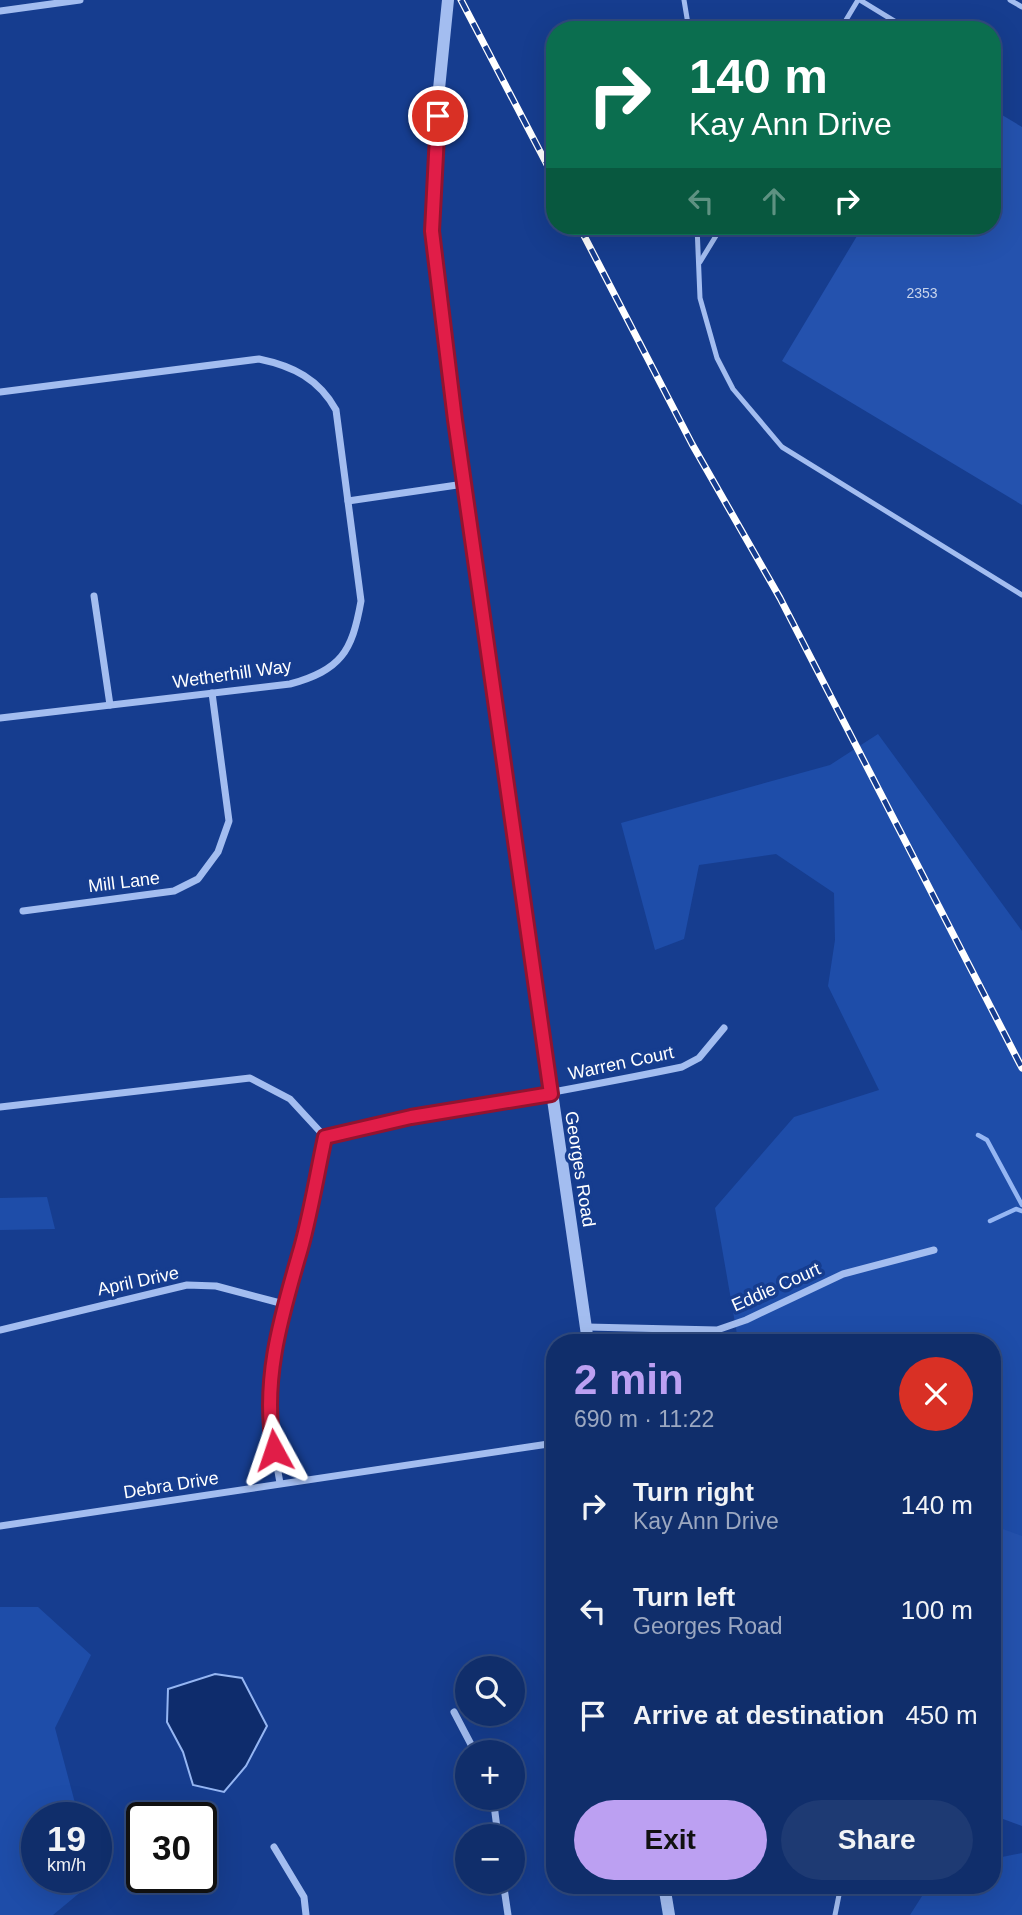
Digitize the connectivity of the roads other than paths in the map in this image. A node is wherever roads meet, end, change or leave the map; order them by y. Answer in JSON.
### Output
{"nodes":[{"id":1,"x":80,"y":0,"type":"edge"},
{"id":2,"x":448,"y":0,"type":"edge"},
{"id":3,"x":684,"y":0,"type":"edge"},
{"id":4,"x":859,"y":0,"type":"edge"},
{"id":5,"x":1010,"y":0,"type":"edge"},
{"id":6,"x":1022,"y":7,"type":"edge"},
{"id":7,"x":0,"y":11,"type":"edge"},
{"id":8,"x":688,"y":21,"type":"edge"},
{"id":9,"x":846,"y":21,"type":"edge"},
{"id":10,"x":894,"y":21,"type":"edge"},
{"id":11,"x":697,"y":235,"type":"edge"},
{"id":12,"x":717,"y":235,"type":"edge"},
{"id":13,"x":699,"y":264,"type":"junction"},
{"id":14,"x":0,"y":392,"type":"edge"},
{"id":15,"x":464,"y":484,"type":"junction"},
{"id":16,"x":348,"y":501,"type":"junction"},
{"id":17,"x":1022,"y":595,"type":"edge"},
{"id":18,"x":94,"y":596,"type":"dead end"},
{"id":19,"x":212,"y":693,"type":"junction"},
{"id":20,"x":110,"y":705,"type":"junction"},
{"id":21,"x":0,"y":718,"type":"edge"},
{"id":22,"x":23,"y":911,"type":"dead end"},
{"id":23,"x":724,"y":1028,"type":"dead end"},
{"id":24,"x":551,"y":1094,"type":"junction"},
{"id":25,"x":0,"y":1107,"type":"edge"},
{"id":26,"x":325,"y":1137,"type":"junction"},
{"id":27,"x":934,"y":1250,"type":"dead end"},
{"id":28,"x":284,"y":1304,"type":"junction"},
{"id":29,"x":587,"y":1328,"type":"junction"},
{"id":30,"x":0,"y":1330,"type":"edge"},
{"id":31,"x":588,"y":1334,"type":"edge"},
{"id":32,"x":546,"y":1444,"type":"edge"},
{"id":33,"x":280,"y":1483,"type":"junction"},
{"id":34,"x":0,"y":1526,"type":"edge"},
{"id":35,"x":454,"y":1712,"type":"dead end"},
{"id":36,"x":469,"y":1740,"type":"edge"},
{"id":37,"x":274,"y":1847,"type":"dead end"},
{"id":38,"x":505,"y":1894,"type":"edge"},
{"id":39,"x":665,"y":1894,"type":"edge"},
{"id":40,"x":839,"y":1894,"type":"edge"},
{"id":41,"x":306,"y":1915,"type":"edge"},
{"id":42,"x":508,"y":1915,"type":"edge"},
{"id":43,"x":668,"y":1915,"type":"edge"},
{"id":44,"x":835,"y":1915,"type":"edge"}],
"edges":[{"from":1,"to":7,"type":"street"},
{"from":2,"to":15,"type":"street","name":"Georges Road"},
{"from":3,"to":8,"type":"lane"},
{"from":4,"to":9,"type":"lane"},
{"from":4,"to":10,"type":"lane"},
{"from":5,"to":6,"type":"lane"},
{"from":11,"to":13,"type":"lane"},
{"from":12,"to":13,"type":"lane"},
{"from":13,"to":17,"type":"lane"},
{"from":14,"to":16,"type":"street","name":"Wetherhill Way"},
{"from":15,"to":16,"type":"street"},
{"from":15,"to":24,"type":"street","name":"Georges Road"},
{"from":16,"to":19,"type":"street","name":"Wetherhill Way"},
{"from":18,"to":20,"type":"street"},
{"from":19,"to":20,"type":"street","name":"Wetherhill Way"},
{"from":19,"to":22,"type":"street","name":"Mill Lane"},
{"from":20,"to":21,"type":"street","name":"Wetherhill Way"},
{"from":23,"to":24,"type":"street","name":"Warren Court"},
{"from":24,"to":26,"type":"street","name":"Warren Court"},
{"from":24,"to":29,"type":"street","name":"Georges Road"},
{"from":25,"to":26,"type":"street"},
{"from":26,"to":28,"type":"street"},
{"from":27,"to":29,"type":"street","name":"Eddie Court"},
{"from":28,"to":30,"type":"street","name":"April Drive"},
{"from":28,"to":33,"type":"street"},
{"from":29,"to":31,"type":"street","name":"Georges Road"},
{"from":32,"to":33,"type":"street","name":"Debra Drive"},
{"from":33,"to":34,"type":"street","name":"Debra Drive"},
{"from":35,"to":36,"type":"street"},
{"from":37,"to":41,"type":"street"},
{"from":38,"to":42,"type":"street"},
{"from":39,"to":43,"type":"street"},
{"from":40,"to":44,"type":"lane"}]}
